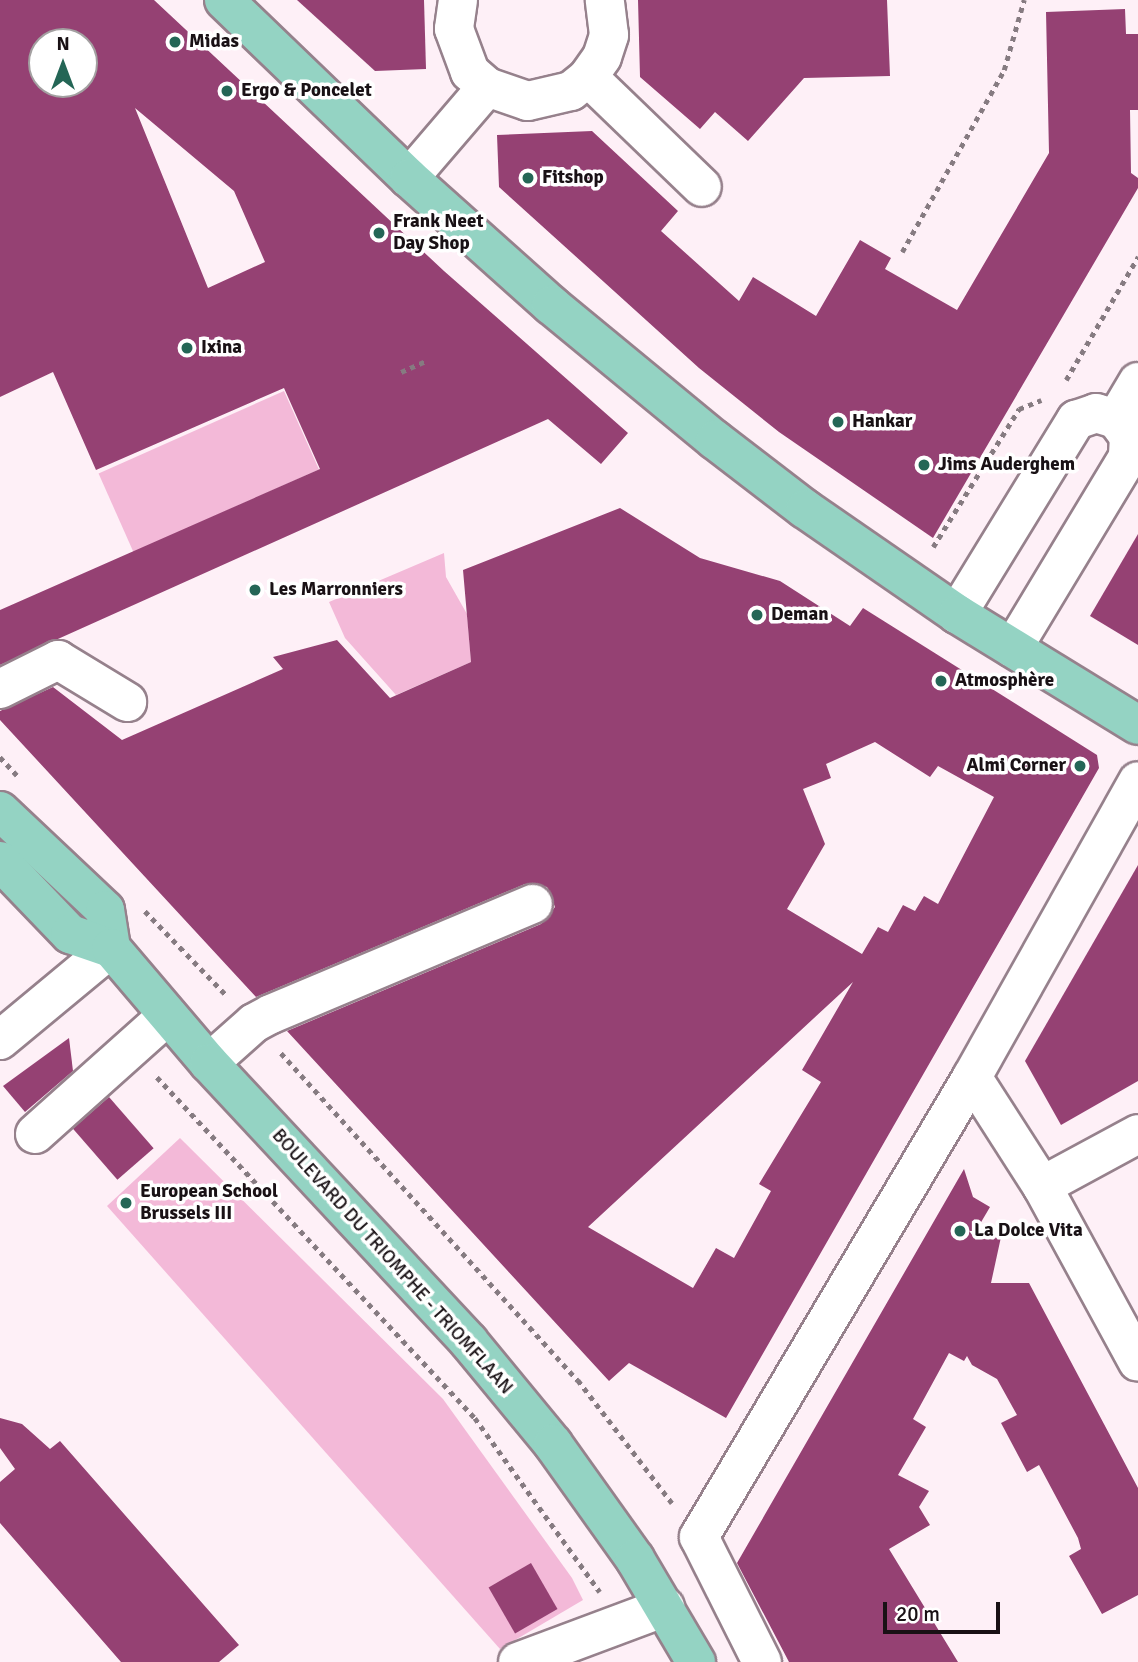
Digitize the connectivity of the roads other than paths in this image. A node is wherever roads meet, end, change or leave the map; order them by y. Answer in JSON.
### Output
{"nodes":[{"id":1,"x":224,"y":0,"type":"edge"},
{"id":2,"x":458,"y":0,"type":"edge"},
{"id":3,"x":606,"y":0,"type":"edge"},
{"id":4,"x":588,"y":77,"type":"junction"},
{"id":5,"x":479,"y":79,"type":"junction"},
{"id":6,"x":400,"y":170,"type":"junction"},
{"id":7,"x":702,"y":187,"type":"dead end"},
{"id":8,"x":1138,"y":382,"type":"edge"},
{"id":9,"x":1116,"y":419,"type":"junction"},
{"id":10,"x":957,"y":614,"type":"junction"},
{"id":11,"x":1013,"y":648,"type":"junction"},
{"id":12,"x":0,"y":690,"type":"edge"},
{"id":13,"x":127,"y":702,"type":"dead end"},
{"id":14,"x":1138,"y":725,"type":"edge"},
{"id":15,"x":1138,"y":781,"type":"edge"},
{"id":16,"x":7,"y":805,"type":"edge"},
{"id":17,"x":0,"y":861,"type":"edge"},
{"id":18,"x":533,"y":904,"type":"dead end"},
{"id":19,"x":111,"y":948,"type":"junction"},
{"id":20,"x":168,"y":1015,"type":"junction"},
{"id":21,"x":0,"y":1041,"type":"edge"},
{"id":22,"x":209,"y":1063,"type":"junction"},
{"id":23,"x":972,"y":1077,"type":"junction"},
{"id":24,"x":35,"y":1134,"type":"dead end"},
{"id":25,"x":1138,"y":1134,"type":"edge"},
{"id":26,"x":1042,"y":1186,"type":"junction"},
{"id":27,"x":1138,"y":1362,"type":"edge"},
{"id":28,"x":665,"y":1607,"type":"junction"},
{"id":29,"x":518,"y":1662,"type":"edge"},
{"id":30,"x":696,"y":1662,"type":"edge"},
{"id":31,"x":762,"y":1662,"type":"edge"}],
"edges":[{"from":1,"to":6,"type":"main road"},
{"from":2,"to":5,"type":"street"},
{"from":3,"to":4,"type":"street"},
{"from":4,"to":5,"type":"street"},
{"from":4,"to":7,"type":"street"},
{"from":5,"to":6,"type":"street"},
{"from":6,"to":10,"type":"main road"},
{"from":8,"to":9,"type":"street"},
{"from":9,"to":10,"type":"street"},
{"from":9,"to":11,"type":"street"},
{"from":10,"to":11,"type":"main road"},
{"from":11,"to":14,"type":"main road"},
{"from":12,"to":13,"type":"street"},
{"from":15,"to":23,"type":"street"},
{"from":16,"to":19,"type":"main road"},
{"from":17,"to":19,"type":"main road"},
{"from":18,"to":22,"type":"street"},
{"from":19,"to":20,"type":"main road","name":"BOULEVARD DU TRIOMPHE - TRIOMFLAAN"},
{"from":19,"to":21,"type":"street"},
{"from":20,"to":22,"type":"main road","name":"BOULEVARD DU TRIOMPHE - TRIOMFLAAN"},
{"from":20,"to":24,"type":"street"},
{"from":22,"to":28,"type":"main road","name":"BOULEVARD DU TRIOMPHE - TRIOMFLAAN"},
{"from":23,"to":26,"type":"street"},
{"from":23,"to":31,"type":"street"},
{"from":25,"to":26,"type":"street"},
{"from":26,"to":27,"type":"street"},
{"from":28,"to":29,"type":"street"},
{"from":28,"to":30,"type":"main road","name":"BOULEVARD DU TRIOMPHE - TRIOMFLAAN"}]}
